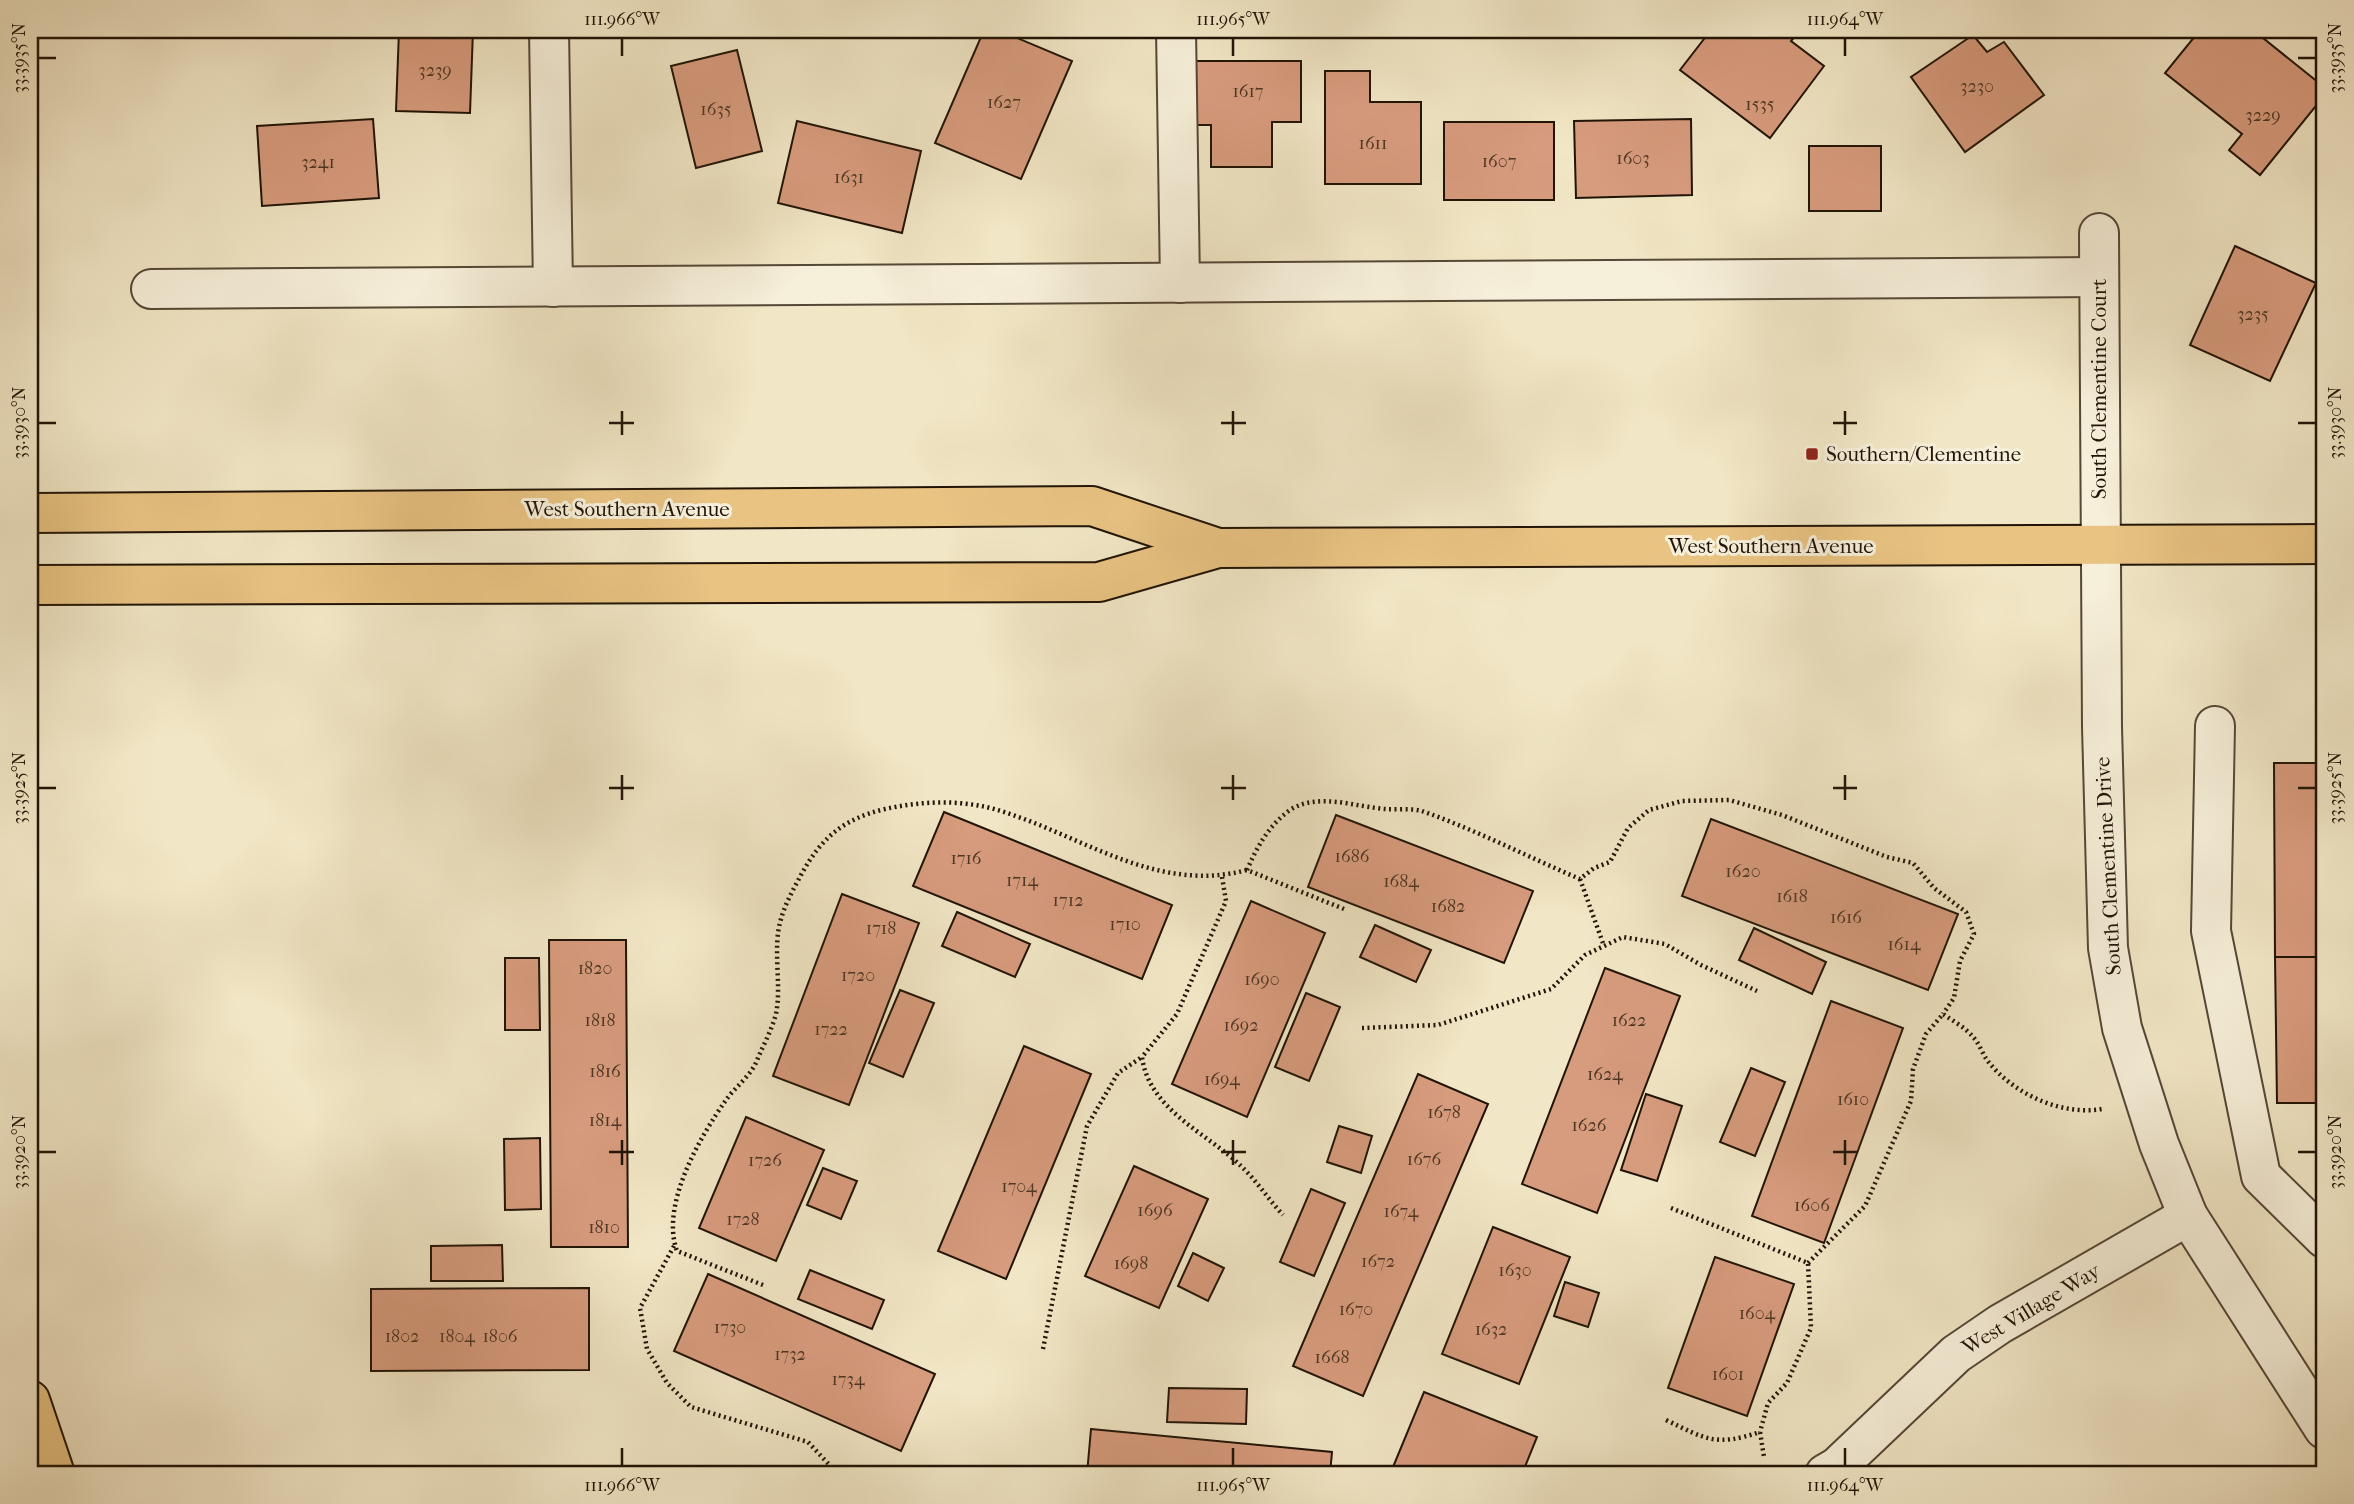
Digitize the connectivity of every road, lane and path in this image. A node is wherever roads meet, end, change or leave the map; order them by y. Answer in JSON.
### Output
{"nodes":[{"id":1,"x":549,"y":30,"type":"edge"},
{"id":2,"x":1176,"y":30,"type":"edge"},
{"id":3,"x":2099,"y":233,"type":"dead end"},
{"id":4,"x":2099,"y":277,"type":"junction"},
{"id":5,"x":1180,"y":283,"type":"junction"},
{"id":6,"x":553,"y":286,"type":"junction"},
{"id":7,"x":151,"y":289,"type":"dead end"},
{"id":8,"x":30,"y":513,"type":"edge"},
{"id":9,"x":2324,"y":544,"type":"edge"},
{"id":10,"x":2099,"y":545,"type":"junction"},
{"id":11,"x":1218,"y":548,"type":"junction"},
{"id":12,"x":30,"y":585,"type":"edge"},
{"id":13,"x":2215,"y":726,"type":"dead end"},
{"id":14,"x":1247,"y":870,"type":"junction"},
{"id":15,"x":1222,"y":877,"type":"junction"},
{"id":16,"x":1580,"y":879,"type":"junction"},
{"id":17,"x":1343,"y":909,"type":"dead end"},
{"id":18,"x":1604,"y":946,"type":"junction"},
{"id":19,"x":1757,"y":991,"type":"dead end"},
{"id":20,"x":1943,"y":1014,"type":"junction"},
{"id":21,"x":1362,"y":1028,"type":"dead end"},
{"id":22,"x":1142,"y":1058,"type":"junction"},
{"id":23,"x":2102,"y":1109,"type":"dead end"},
{"id":24,"x":1671,"y":1208,"type":"dead end"},
{"id":25,"x":1283,"y":1215,"type":"dead end"},
{"id":26,"x":2188,"y":1216,"type":"junction"},
{"id":27,"x":2324,"y":1238,"type":"edge"},
{"id":28,"x":675,"y":1245,"type":"junction"},
{"id":29,"x":1808,"y":1263,"type":"junction"},
{"id":30,"x":763,"y":1285,"type":"dead end"},
{"id":31,"x":1042,"y":1349,"type":"dead end"},
{"id":32,"x":30,"y":1400,"type":"edge"},
{"id":33,"x":1666,"y":1420,"type":"dead end"},
{"id":34,"x":2324,"y":1429,"type":"edge"},
{"id":35,"x":1760,"y":1432,"type":"junction"},
{"id":36,"x":1765,"y":1457,"type":"dead end"},
{"id":37,"x":55,"y":1474,"type":"edge"},
{"id":38,"x":838,"y":1474,"type":"edge"},
{"id":39,"x":1825,"y":1474,"type":"edge"}],
"edges":[{"from":1,"to":6,"type":"street"},
{"from":2,"to":5,"type":"street"},
{"from":3,"to":4,"type":"street","name":"South Clementine Court"},
{"from":4,"to":5,"type":"street"},
{"from":4,"to":10,"type":"street","name":"South Clementine Court"},
{"from":5,"to":6,"type":"street"},
{"from":6,"to":7,"type":"street"},
{"from":8,"to":11,"type":"main road","name":"West Southern Avenue"},
{"from":9,"to":10,"type":"main road","name":"West Southern Avenue"},
{"from":10,"to":11,"type":"main road","name":"West Southern Avenue"},
{"from":10,"to":26,"type":"street","name":"South Clementine Drive"},
{"from":11,"to":12,"type":"main road","name":"West Southern Avenue"},
{"from":13,"to":27,"type":"street"},
{"from":14,"to":15,"type":"path"},
{"from":14,"to":16,"type":"path"},
{"from":14,"to":17,"type":"path"},
{"from":15,"to":22,"type":"path"},
{"from":15,"to":28,"type":"path"},
{"from":16,"to":18,"type":"path"},
{"from":16,"to":20,"type":"path"},
{"from":18,"to":19,"type":"path"},
{"from":18,"to":21,"type":"path"},
{"from":20,"to":23,"type":"path"},
{"from":20,"to":29,"type":"path"},
{"from":22,"to":25,"type":"path"},
{"from":22,"to":31,"type":"path"},
{"from":24,"to":29,"type":"path"},
{"from":26,"to":34,"type":"street","name":"South Clementine Drive"},
{"from":26,"to":39,"type":"street","name":"West Village Way"},
{"from":28,"to":30,"type":"path"},
{"from":28,"to":38,"type":"path"},
{"from":29,"to":35,"type":"path"},
{"from":32,"to":37,"type":"main road"},
{"from":33,"to":35,"type":"path"},
{"from":35,"to":36,"type":"path"}]}
